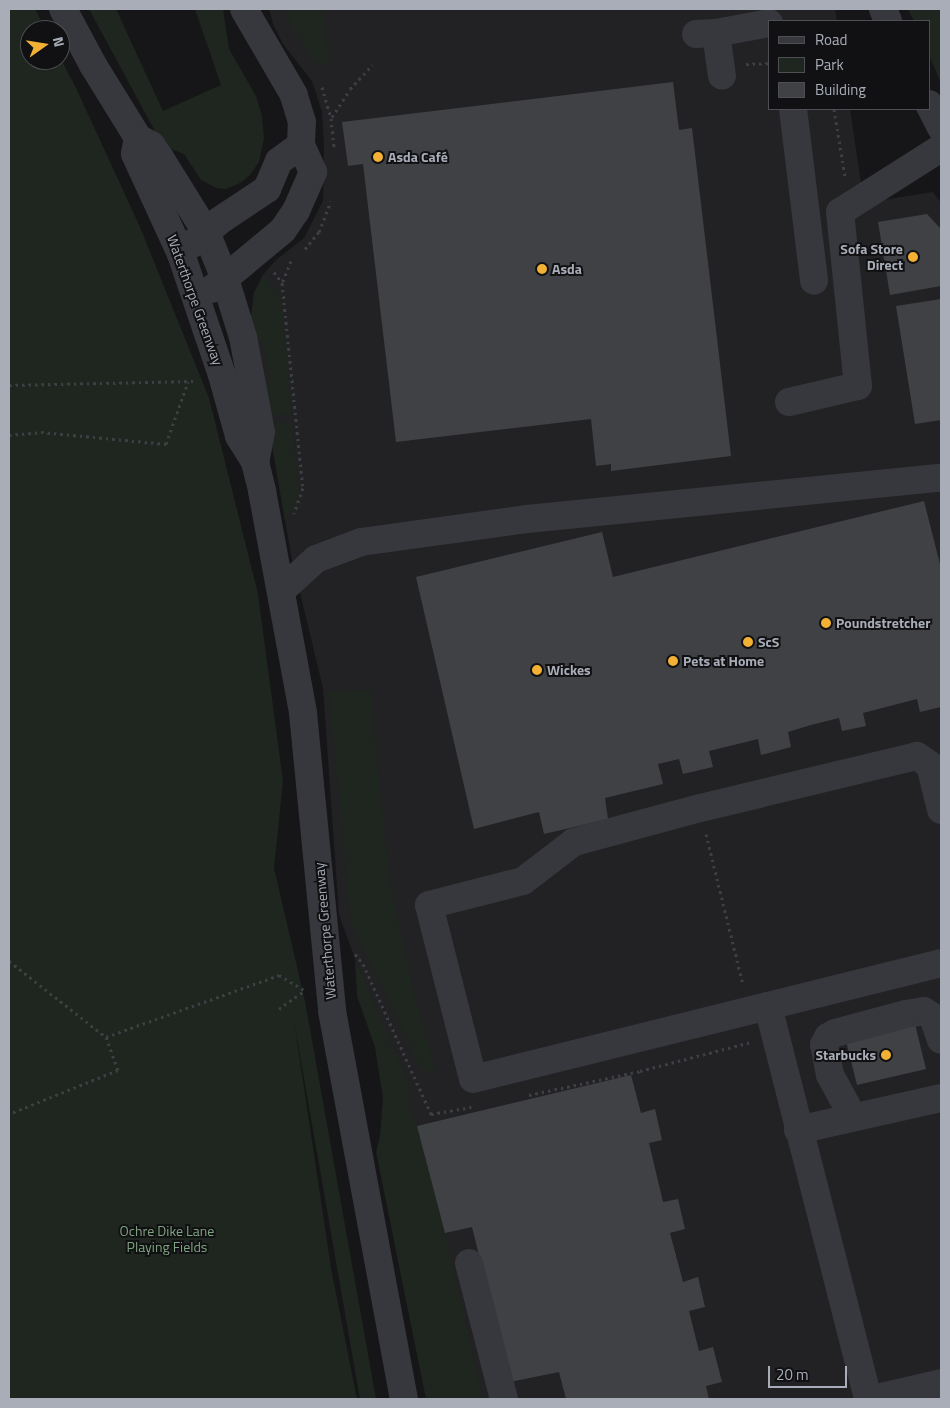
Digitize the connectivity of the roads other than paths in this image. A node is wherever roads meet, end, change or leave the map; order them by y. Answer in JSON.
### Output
{"nodes":[{"id":1,"x":64,"y":9,"type":"edge"},
{"id":2,"x":244,"y":9,"type":"edge"},
{"id":3,"x":768,"y":21,"type":"edge"},
{"id":4,"x":722,"y":76,"type":"dead end"},
{"id":5,"x":930,"y":106,"type":"edge"},
{"id":6,"x":793,"y":110,"type":"edge"},
{"id":7,"x":941,"y":128,"type":"edge"},
{"id":8,"x":138,"y":138,"type":"junction"},
{"id":9,"x":301,"y":145,"type":"junction"},
{"id":10,"x":941,"y":148,"type":"edge"},
{"id":11,"x":206,"y":232,"type":"junction"},
{"id":12,"x":181,"y":254,"type":"junction"},
{"id":13,"x":224,"y":279,"type":"junction"},
{"id":14,"x":814,"y":281,"type":"dead end"},
{"id":15,"x":198,"y":300,"type":"junction"},
{"id":16,"x":789,"y":402,"type":"dead end"},
{"id":17,"x":255,"y":462,"type":"junction"},
{"id":18,"x":941,"y":478,"type":"edge"},
{"id":19,"x":282,"y":590,"type":"junction"},
{"id":20,"x":941,"y":810,"type":"edge"},
{"id":21,"x":941,"y":963,"type":"edge"},
{"id":22,"x":768,"y":1006,"type":"junction"},
{"id":23,"x":941,"y":1040,"type":"edge"},
{"id":24,"x":939,"y":1095,"type":"edge"},
{"id":25,"x":853,"y":1118,"type":"junction"},
{"id":26,"x":798,"y":1130,"type":"junction"},
{"id":27,"x":469,"y":1262,"type":"dead end"},
{"id":28,"x":941,"y":1383,"type":"edge"},
{"id":29,"x":404,"y":1399,"type":"edge"},
{"id":30,"x":504,"y":1399,"type":"edge"},
{"id":31,"x":868,"y":1399,"type":"edge"},
{"id":32,"x":873,"y":1399,"type":"edge"}],
"edges":[{"from":1,"to":8,"type":"street","name":"Waterthorpe Greenway"},
{"from":2,"to":9,"type":"street"},
{"from":3,"to":4,"type":"street"},
{"from":5,"to":7,"type":"street"},
{"from":6,"to":14,"type":"street"},
{"from":8,"to":11,"type":"street","name":"Waterthorpe Greenway"},
{"from":8,"to":12,"type":"street","name":"Waterthorpe Greenway"},
{"from":9,"to":11,"type":"street"},
{"from":9,"to":13,"type":"street"},
{"from":10,"to":16,"type":"street"},
{"from":11,"to":12,"type":"street"},
{"from":11,"to":13,"type":"street","name":"Waterthorpe Greenway"},
{"from":12,"to":15,"type":"street","name":"Waterthorpe Greenway"},
{"from":13,"to":15,"type":"street"},
{"from":13,"to":17,"type":"street","name":"Waterthorpe Greenway"},
{"from":15,"to":17,"type":"street","name":"Waterthorpe Greenway"},
{"from":17,"to":19,"type":"street","name":"Waterthorpe Greenway"},
{"from":18,"to":19,"type":"street"},
{"from":19,"to":29,"type":"street","name":"Waterthorpe Greenway"},
{"from":20,"to":22,"type":"street"},
{"from":21,"to":22,"type":"street"},
{"from":22,"to":26,"type":"street"},
{"from":23,"to":25,"type":"street"},
{"from":24,"to":25,"type":"street"},
{"from":25,"to":26,"type":"street"},
{"from":26,"to":31,"type":"street"},
{"from":27,"to":30,"type":"street"},
{"from":28,"to":32,"type":"street"}]}
